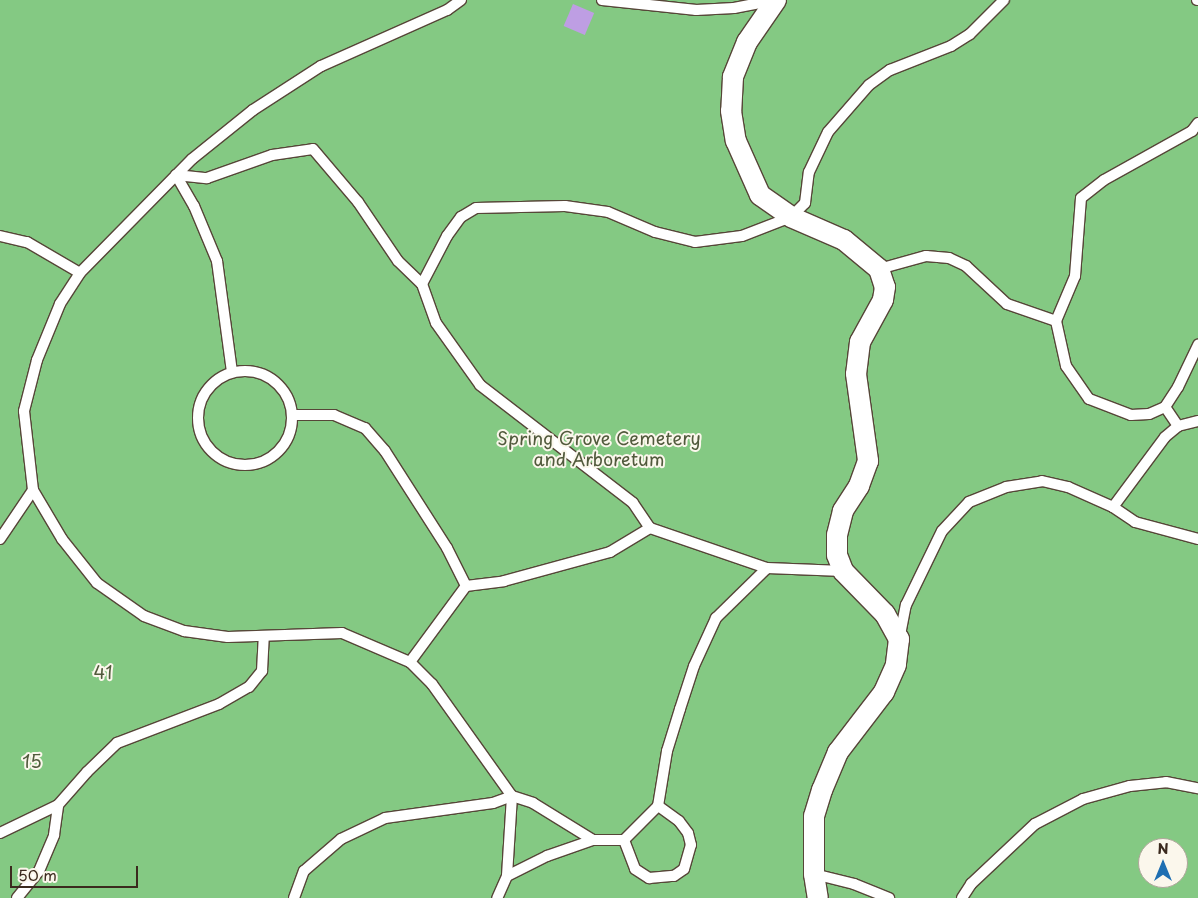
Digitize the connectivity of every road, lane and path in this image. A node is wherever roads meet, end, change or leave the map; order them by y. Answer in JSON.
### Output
{"nodes":[{"id":1,"x":461,"y":0,"type":"edge"},
{"id":2,"x":602,"y":0,"type":"edge"},
{"id":3,"x":775,"y":0,"type":"edge"},
{"id":4,"x":1004,"y":0,"type":"edge"},
{"id":5,"x":1198,"y":124,"type":"edge"},
{"id":6,"x":176,"y":175,"type":"junction"},
{"id":7,"x":791,"y":217,"type":"junction"},
{"id":8,"x":0,"y":236,"type":"edge"},
{"id":9,"x":880,"y":269,"type":"junction"},
{"id":10,"x":80,"y":273,"type":"junction"},
{"id":11,"x":422,"y":284,"type":"junction"},
{"id":12,"x":1056,"y":321,"type":"junction"},
{"id":13,"x":1198,"y":345,"type":"edge"},
{"id":14,"x":232,"y":372,"type":"junction"},
{"id":15,"x":1165,"y":407,"type":"junction"},
{"id":16,"x":292,"y":415,"type":"junction"},
{"id":17,"x":1198,"y":421,"type":"edge"},
{"id":18,"x":1178,"y":426,"type":"junction"},
{"id":19,"x":33,"y":490,"type":"junction"},
{"id":20,"x":1113,"y":507,"type":"junction"},
{"id":21,"x":650,"y":528,"type":"junction"},
{"id":22,"x":0,"y":539,"type":"edge"},
{"id":23,"x":1198,"y":539,"type":"edge"},
{"id":24,"x":767,"y":568,"type":"junction"},
{"id":25,"x":843,"y":571,"type":"junction"},
{"id":26,"x":466,"y":586,"type":"junction"},
{"id":27,"x":264,"y":638,"type":"junction"},
{"id":28,"x":899,"y":639,"type":"junction"},
{"id":29,"x":410,"y":662,"type":"junction"},
{"id":30,"x":1198,"y":788,"type":"edge"},
{"id":31,"x":512,"y":796,"type":"junction"},
{"id":32,"x":58,"y":806,"type":"junction"},
{"id":33,"x":658,"y":806,"type":"junction"},
{"id":34,"x":0,"y":833,"type":"edge"},
{"id":35,"x":593,"y":840,"type":"junction"},
{"id":36,"x":624,"y":840,"type":"junction"},
{"id":37,"x":814,"y":874,"type":"junction"},
{"id":38,"x":507,"y":876,"type":"junction"},
{"id":39,"x":17,"y":898,"type":"edge"},
{"id":40,"x":294,"y":898,"type":"edge"},
{"id":41,"x":497,"y":898,"type":"edge"},
{"id":42,"x":818,"y":898,"type":"edge"},
{"id":43,"x":889,"y":898,"type":"edge"},
{"id":44,"x":962,"y":898,"type":"edge"}],
"edges":[{"from":1,"to":6,"type":"lane"},
{"from":2,"to":3,"type":"lane"},
{"from":3,"to":7,"type":"street"},
{"from":4,"to":7,"type":"lane"},
{"from":5,"to":12,"type":"lane"},
{"from":6,"to":10,"type":"lane"},
{"from":6,"to":11,"type":"lane"},
{"from":6,"to":14,"type":"lane"},
{"from":7,"to":9,"type":"street"},
{"from":7,"to":11,"type":"lane"},
{"from":8,"to":10,"type":"lane"},
{"from":9,"to":12,"type":"lane"},
{"from":9,"to":25,"type":"street"},
{"from":10,"to":19,"type":"lane"},
{"from":11,"to":21,"type":"lane"},
{"from":12,"to":15,"type":"lane"},
{"from":13,"to":15,"type":"lane"},
{"from":14,"to":16,"type":"lane"},
{"from":14,"to":16,"type":"lane"},
{"from":15,"to":18,"type":"lane"},
{"from":16,"to":26,"type":"lane"},
{"from":17,"to":18,"type":"lane"},
{"from":18,"to":20,"type":"lane"},
{"from":19,"to":22,"type":"lane"},
{"from":19,"to":27,"type":"lane"},
{"from":20,"to":23,"type":"lane"},
{"from":20,"to":28,"type":"lane"},
{"from":21,"to":24,"type":"lane"},
{"from":21,"to":26,"type":"lane"},
{"from":24,"to":25,"type":"lane"},
{"from":24,"to":33,"type":"lane"},
{"from":25,"to":28,"type":"street"},
{"from":26,"to":29,"type":"lane"},
{"from":27,"to":29,"type":"lane"},
{"from":27,"to":32,"type":"lane"},
{"from":28,"to":37,"type":"street"},
{"from":29,"to":31,"type":"lane"},
{"from":30,"to":44,"type":"lane"},
{"from":31,"to":35,"type":"lane"},
{"from":31,"to":38,"type":"lane"},
{"from":31,"to":40,"type":"lane"},
{"from":32,"to":34,"type":"lane"},
{"from":32,"to":39,"type":"lane"},
{"from":33,"to":36,"type":"lane"},
{"from":33,"to":36,"type":"lane"},
{"from":35,"to":36,"type":"lane"},
{"from":35,"to":38,"type":"lane"},
{"from":37,"to":42,"type":"street"},
{"from":37,"to":43,"type":"lane"},
{"from":38,"to":41,"type":"lane"}]}
